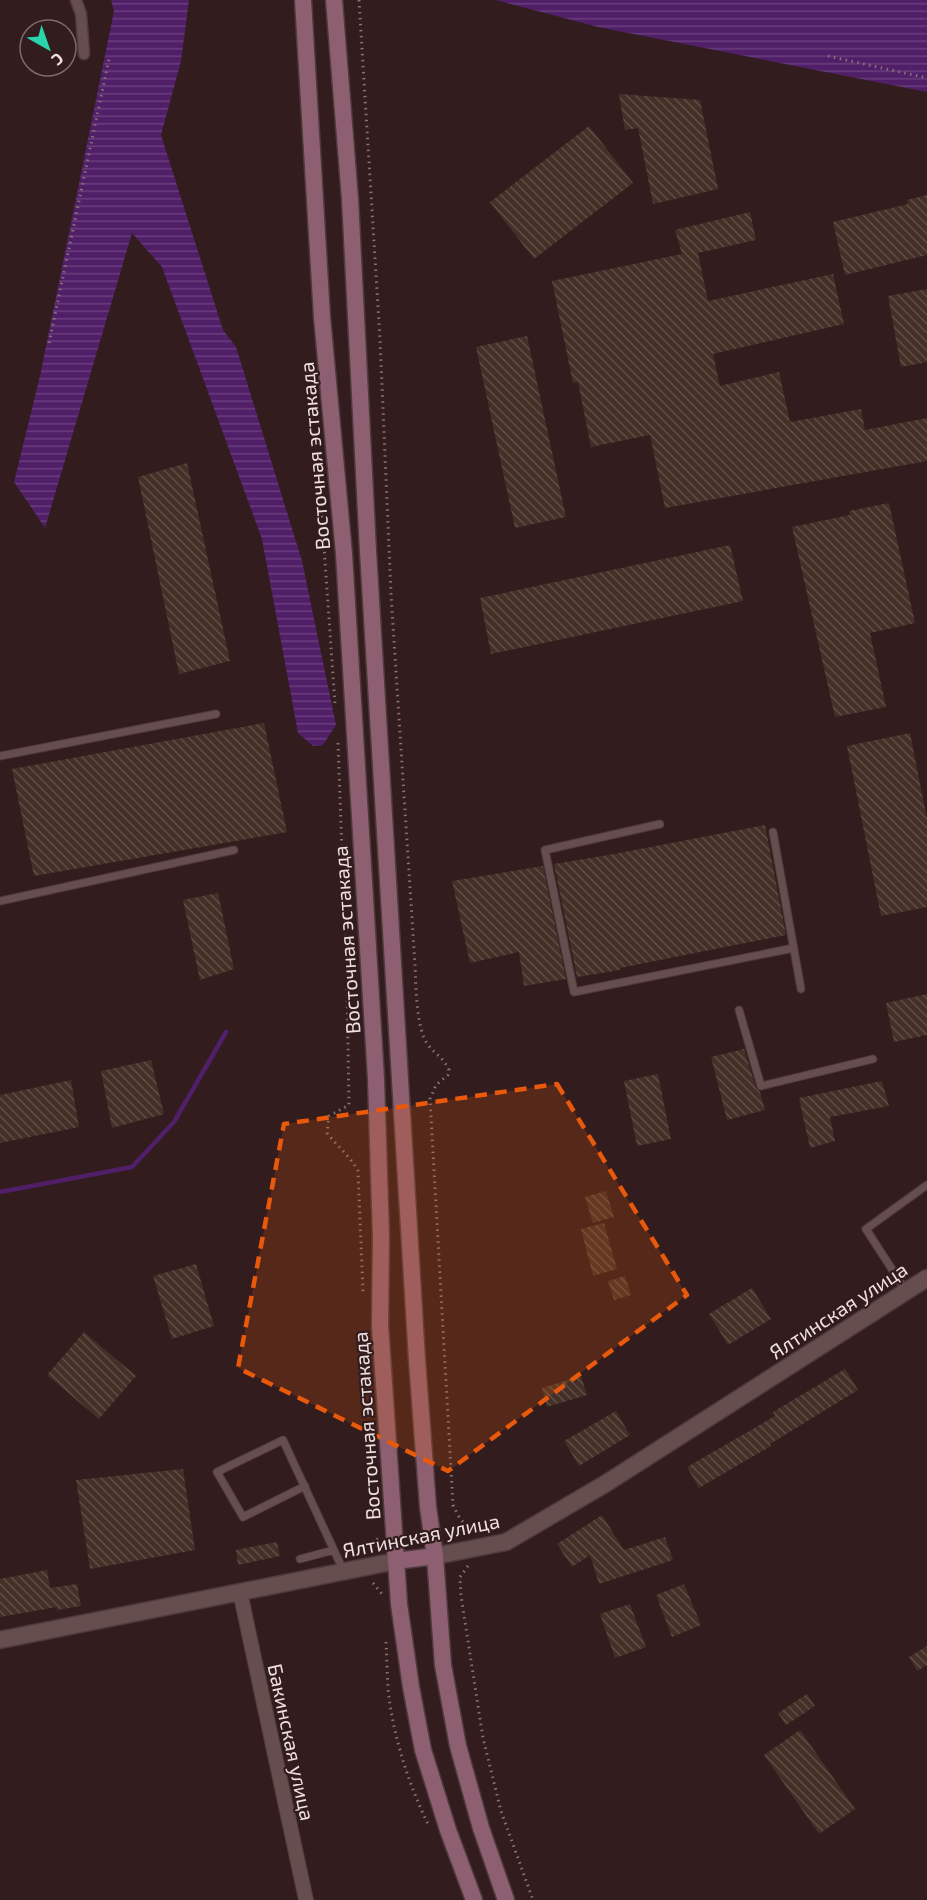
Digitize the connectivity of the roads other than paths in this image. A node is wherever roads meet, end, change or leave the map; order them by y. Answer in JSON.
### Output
{"nodes":[{"id":1,"x":76,"y":0,"type":"edge"},
{"id":2,"x":303,"y":0,"type":"edge"},
{"id":3,"x":334,"y":0,"type":"edge"},
{"id":4,"x":84,"y":54,"type":"dead end"},
{"id":5,"x":216,"y":714,"type":"dead end"},
{"id":6,"x":0,"y":756,"type":"edge"},
{"id":7,"x":660,"y":824,"type":"dead end"},
{"id":8,"x":773,"y":832,"type":"dead end"},
{"id":9,"x":234,"y":850,"type":"dead end"},
{"id":10,"x":0,"y":901,"type":"edge"},
{"id":11,"x":794,"y":948,"type":"junction"},
{"id":12,"x":801,"y":989,"type":"dead end"},
{"id":13,"x":739,"y":1010,"type":"dead end"},
{"id":14,"x":873,"y":1059,"type":"dead end"},
{"id":15,"x":927,"y":1185,"type":"edge"},
{"id":16,"x":927,"y":1278,"type":"edge"},
{"id":17,"x":906,"y":1291,"type":"junction"},
{"id":18,"x":305,"y":1486,"type":"junction"},
{"id":19,"x":334,"y":1550,"type":"junction"},
{"id":20,"x":435,"y":1556,"type":"junction"},
{"id":21,"x":300,"y":1559,"type":"dead end"},
{"id":22,"x":396,"y":1562,"type":"junction"},
{"id":23,"x":344,"y":1572,"type":"junction"},
{"id":24,"x":240,"y":1592,"type":"junction"},
{"id":25,"x":0,"y":1640,"type":"edge"},
{"id":26,"x":306,"y":1900,"type":"edge"},
{"id":27,"x":474,"y":1900,"type":"edge"},
{"id":28,"x":506,"y":1900,"type":"edge"}],
"edges":[{"from":1,"to":4,"type":"street"},
{"from":2,"to":22,"type":"main road","name":"Восточная эстакада"},
{"from":3,"to":20,"type":"main road"},
{"from":5,"to":6,"type":"lane"},
{"from":7,"to":11,"type":"lane"},
{"from":8,"to":11,"type":"lane"},
{"from":9,"to":10,"type":"lane"},
{"from":11,"to":12,"type":"lane"},
{"from":13,"to":14,"type":"lane"},
{"from":15,"to":17,"type":"lane"},
{"from":16,"to":17,"type":"street","name":"Ялтинская улица"},
{"from":17,"to":20,"type":"street","name":"Ялтинская улица"},
{"from":18,"to":18,"type":"lane"},
{"from":18,"to":19,"type":"lane"},
{"from":19,"to":21,"type":"lane"},
{"from":19,"to":23,"type":"lane"},
{"from":20,"to":22,"type":"main road","name":"Ялтинская улица"},
{"from":20,"to":28,"type":"main road"},
{"from":22,"to":23,"type":"street","name":"Ялтинская улица"},
{"from":22,"to":27,"type":"main road","name":"Восточная эстакада"},
{"from":23,"to":24,"type":"street","name":"Ялтинская улица"},
{"from":24,"to":25,"type":"street","name":"Ялтинская улица"},
{"from":24,"to":26,"type":"street","name":"Бакинская улица"}]}
